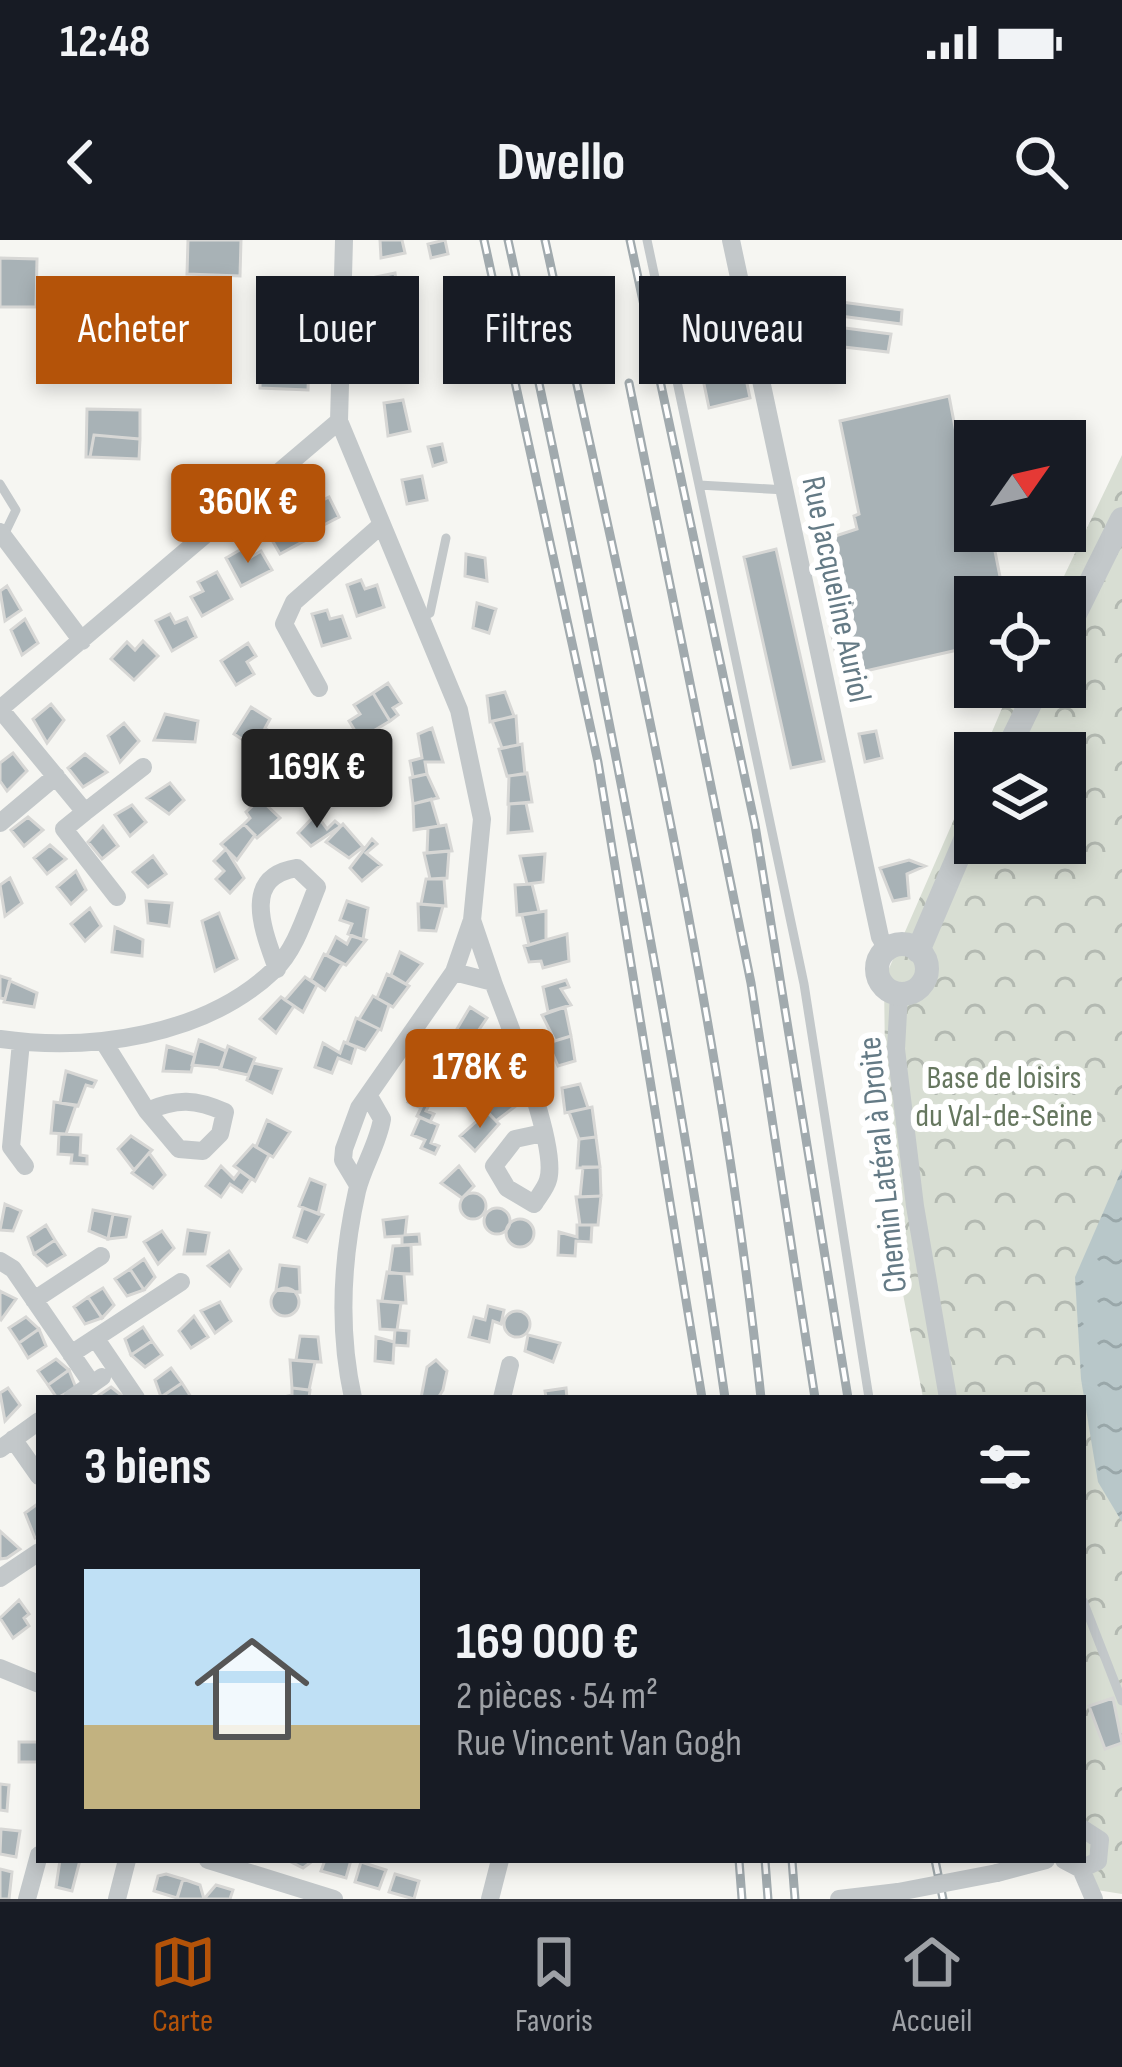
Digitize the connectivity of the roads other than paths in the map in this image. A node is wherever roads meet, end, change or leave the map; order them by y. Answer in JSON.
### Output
{"nodes":[{"id":1,"x":344,"y":240,"type":"edge"},
{"id":2,"x":647,"y":240,"type":"edge"},
{"id":3,"x":730,"y":240,"type":"edge"},
{"id":4,"x":339,"y":421,"type":"junction"},
{"id":5,"x":0,"y":484,"type":"edge"},
{"id":6,"x":699,"y":485,"type":"junction"},
{"id":7,"x":786,"y":490,"type":"junction"},
{"id":8,"x":1122,"y":519,"type":"edge"},
{"id":9,"x":379,"y":527,"type":"junction"},
{"id":10,"x":2,"y":535,"type":"edge"},
{"id":11,"x":446,"y":538,"type":"dead end"},
{"id":12,"x":1086,"y":592,"type":"edge"},
{"id":13,"x":418,"y":618,"type":"junction"},
{"id":14,"x":82,"y":641,"type":"junction"},
{"id":15,"x":319,"y":688,"type":"dead end"},
{"id":16,"x":0,"y":709,"type":"edge"},
{"id":17,"x":143,"y":767,"type":"dead end"},
{"id":18,"x":56,"y":776,"type":"junction"},
{"id":19,"x":85,"y":812,"type":"junction"},
{"id":20,"x":0,"y":823,"type":"edge"},
{"id":21,"x":955,"y":864,"type":"edge"},
{"id":22,"x":117,"y":897,"type":"dead end"},
{"id":23,"x":472,"y":920,"type":"junction"},
{"id":24,"x":887,"y":949,"type":"junction"},
{"id":25,"x":919,"y":950,"type":"junction"},
{"id":26,"x":277,"y":969,"type":"junction"},
{"id":27,"x":454,"y":972,"type":"junction"},
{"id":28,"x":493,"y":982,"type":"junction"},
{"id":29,"x":899,"y":994,"type":"junction"},
{"id":30,"x":0,"y":1039,"type":"edge"},
{"id":31,"x":21,"y":1042,"type":"junction"},
{"id":32,"x":105,"y":1044,"type":"junction"},
{"id":33,"x":147,"y":1111,"type":"dead end"},
{"id":34,"x":543,"y":1133,"type":"dead end"},
{"id":35,"x":5,"y":1151,"type":"edge"},
{"id":36,"x":25,"y":1166,"type":"dead end"},
{"id":37,"x":101,"y":1256,"type":"dead end"},
{"id":38,"x":0,"y":1261,"type":"edge"},
{"id":39,"x":181,"y":1282,"type":"dead end"},
{"id":40,"x":34,"y":1300,"type":"junction"},
{"id":41,"x":96,"y":1339,"type":"junction"},
{"id":42,"x":71,"y":1354,"type":"junction"},
{"id":43,"x":510,"y":1365,"type":"dead end"},
{"id":44,"x":115,"y":1367,"type":"junction"},
{"id":45,"x":92,"y":1384,"type":"junction"},
{"id":46,"x":76,"y":1395,"type":"edge"},
{"id":47,"x":134,"y":1395,"type":"edge"},
{"id":48,"x":350,"y":1395,"type":"edge"},
{"id":49,"x":503,"y":1395,"type":"edge"},
{"id":50,"x":869,"y":1395,"type":"edge"},
{"id":51,"x":947,"y":1395,"type":"edge"},
{"id":52,"x":36,"y":1423,"type":"edge"},
{"id":53,"x":7,"y":1444,"type":"edge"},
{"id":54,"x":36,"y":1473,"type":"edge"},
{"id":55,"x":36,"y":1554,"type":"edge"},
{"id":56,"x":0,"y":1578,"type":"edge"},
{"id":57,"x":1086,"y":1609,"type":"edge"},
{"id":58,"x":0,"y":1668,"type":"edge"},
{"id":59,"x":36,"y":1683,"type":"edge"},
{"id":60,"x":1122,"y":1701,"type":"edge"},
{"id":61,"x":1086,"y":1830,"type":"edge"},
{"id":62,"x":1102,"y":1852,"type":"junction"},
{"id":63,"x":1122,"y":1859,"type":"edge"},
{"id":64,"x":37,"y":1863,"type":"edge"},
{"id":65,"x":126,"y":1863,"type":"edge"},
{"id":66,"x":218,"y":1863,"type":"edge"},
{"id":67,"x":495,"y":1863,"type":"edge"},
{"id":68,"x":1035,"y":1863,"type":"edge"},
{"id":69,"x":1072,"y":1865,"type":"edge"},
{"id":70,"x":27,"y":1899,"type":"edge"},
{"id":71,"x":117,"y":1899,"type":"edge"},
{"id":72,"x":334,"y":1899,"type":"edge"},
{"id":73,"x":490,"y":1899,"type":"edge"},
{"id":74,"x":839,"y":1899,"type":"edge"},
{"id":75,"x":1094,"y":1899,"type":"edge"}],
"edges":[{"from":1,"to":4,"type":"street"},
{"from":2,"to":6,"type":"lane"},
{"from":3,"to":7,"type":"street","name":"Rue Jacqueline Auriol"},
{"from":4,"to":9,"type":"street"},
{"from":4,"to":14,"type":"street"},
{"from":5,"to":10,"type":"lane"},
{"from":6,"to":7,"type":"lane"},
{"from":6,"to":50,"type":"lane"},
{"from":7,"to":24,"type":"street","name":"Rue Jacqueline Auriol"},
{"from":8,"to":12,"type":"street"},
{"from":9,"to":13,"type":"street"},
{"from":9,"to":15,"type":"street"},
{"from":10,"to":14,"type":"street"},
{"from":11,"to":13,"type":"lane"},
{"from":13,"to":23,"type":"street"},
{"from":14,"to":16,"type":"street"},
{"from":16,"to":18,"type":"street"},
{"from":17,"to":19,"type":"street"},
{"from":18,"to":19,"type":"street"},
{"from":18,"to":20,"type":"street"},
{"from":19,"to":22,"type":"street"},
{"from":21,"to":25,"type":"street"},
{"from":23,"to":27,"type":"street"},
{"from":23,"to":28,"type":"street"},
{"from":24,"to":25,"type":"street"},
{"from":24,"to":29,"type":"street","name":"Chemin Latéral à Droite"},
{"from":25,"to":29,"type":"street","name":"Chemin Latéral à Droite"},
{"from":26,"to":26,"type":"street"},
{"from":26,"to":32,"type":"street"},
{"from":27,"to":28,"type":"street"},
{"from":27,"to":48,"type":"street"},
{"from":28,"to":34,"type":"street"},
{"from":29,"to":51,"type":"street","name":"Chemin Latéral à Droite"},
{"from":30,"to":31,"type":"street"},
{"from":31,"to":32,"type":"street"},
{"from":31,"to":35,"type":"street"},
{"from":32,"to":33,"type":"street"},
{"from":35,"to":36,"type":"street"},
{"from":37,"to":40,"type":"street"},
{"from":38,"to":40,"type":"street"},
{"from":39,"to":41,"type":"street"},
{"from":40,"to":42,"type":"street"},
{"from":41,"to":42,"type":"street"},
{"from":41,"to":44,"type":"street"},
{"from":42,"to":45,"type":"street"},
{"from":43,"to":49,"type":"street"},
{"from":44,"to":45,"type":"street"},
{"from":44,"to":47,"type":"street"},
{"from":45,"to":46,"type":"street"},
{"from":52,"to":53,"type":"street"},
{"from":53,"to":54,"type":"street"},
{"from":55,"to":56,"type":"street"},
{"from":57,"to":60,"type":"lane"},
{"from":58,"to":59,"type":"street"},
{"from":61,"to":62,"type":"street"},
{"from":62,"to":63,"type":"street"},
{"from":62,"to":69,"type":"street"},
{"from":64,"to":70,"type":"street"},
{"from":65,"to":71,"type":"street"},
{"from":66,"to":72,"type":"street"},
{"from":67,"to":73,"type":"street"},
{"from":68,"to":74,"type":"street","bridge":true},
{"from":69,"to":75,"type":"street"}]}
